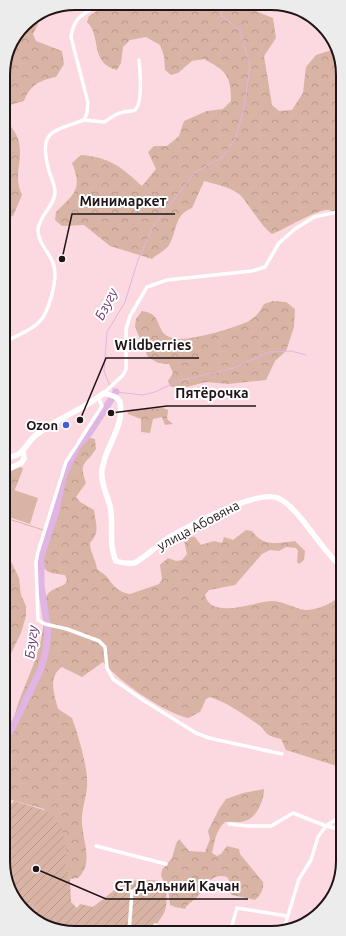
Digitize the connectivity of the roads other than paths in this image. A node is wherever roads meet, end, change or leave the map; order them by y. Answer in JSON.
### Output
{"nodes":[{"id":1,"x":90,"y":10,"type":"edge"},
{"id":2,"x":139,"y":60,"type":"dead end"},
{"id":3,"x":84,"y":120,"type":"junction"},
{"id":4,"x":336,"y":212,"type":"edge"},
{"id":5,"x":10,"y":339,"type":"edge"},
{"id":6,"x":103,"y":393,"type":"junction"},
{"id":7,"x":23,"y":451,"type":"junction"},
{"id":8,"x":10,"y":456,"type":"edge"},
{"id":9,"x":10,"y":468,"type":"edge"},
{"id":10,"x":336,"y":562,"type":"edge"},
{"id":11,"x":282,"y":754,"type":"dead end"},
{"id":12,"x":336,"y":820,"type":"edge"},
{"id":13,"x":229,"y":824,"type":"dead end"},
{"id":14,"x":326,"y":826,"type":"junction"},
{"id":15,"x":336,"y":828,"type":"edge"},
{"id":16,"x":96,"y":846,"type":"dead end"},
{"id":17,"x":166,"y":864,"type":"dead end"},
{"id":18,"x":132,"y":891,"type":"dead end"},
{"id":19,"x":287,"y":916,"type":"junction"},
{"id":20,"x":285,"y":925,"type":"edge"},
{"id":21,"x":129,"y":926,"type":"edge"},
{"id":22,"x":232,"y":926,"type":"edge"}],
"edges":[{"from":1,"to":3,"type":"street"},
{"from":2,"to":3,"type":"street"},
{"from":3,"to":5,"type":"street"},
{"from":4,"to":6,"type":"street"},
{"from":6,"to":7,"type":"street"},
{"from":6,"to":10,"type":"street","name":"улица Абовяна"},
{"from":6,"to":11,"type":"street"},
{"from":7,"to":8,"type":"street"},
{"from":7,"to":9,"type":"street"},
{"from":12,"to":14,"type":"street"},
{"from":13,"to":14,"type":"street"},
{"from":14,"to":15,"type":"street"},
{"from":14,"to":19,"type":"street"},
{"from":16,"to":17,"type":"street"},
{"from":18,"to":21,"type":"street"},
{"from":19,"to":20,"type":"street"},
{"from":19,"to":22,"type":"street"}]}
